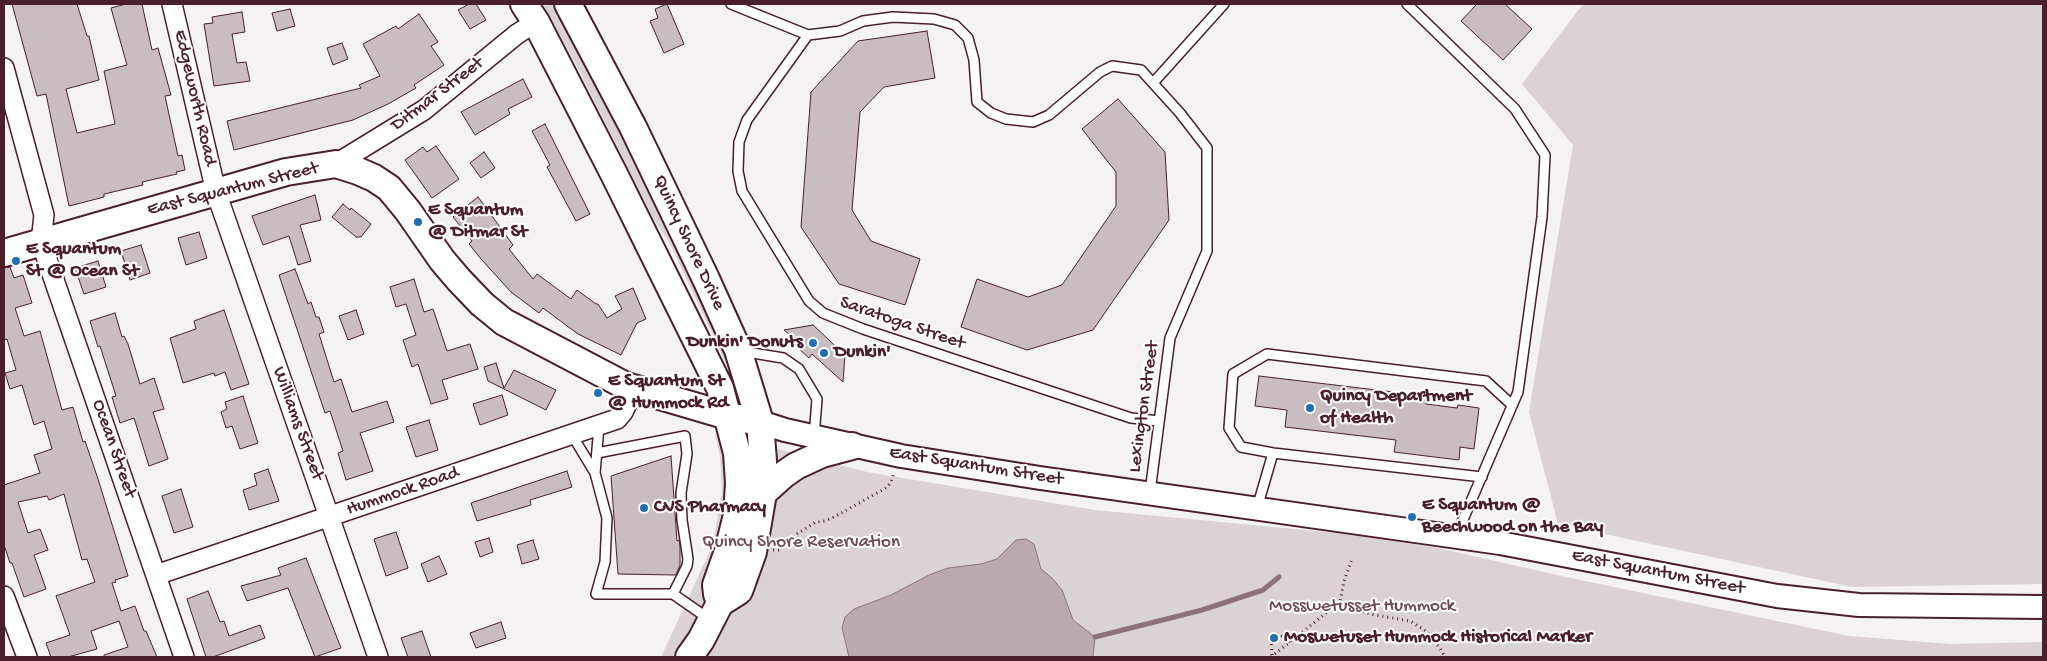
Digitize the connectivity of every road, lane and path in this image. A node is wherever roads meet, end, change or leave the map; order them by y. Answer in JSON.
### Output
{"nodes":[{"id":1,"x":172,"y":4,"type":"edge"},
{"id":2,"x":568,"y":4,"type":"edge"},
{"id":3,"x":731,"y":4,"type":"edge"},
{"id":4,"x":1224,"y":4,"type":"edge"},
{"id":5,"x":1407,"y":4,"type":"edge"},
{"id":6,"x":530,"y":13,"type":"edge"},
{"id":7,"x":808,"y":35,"type":"junction"},
{"id":8,"x":4,"y":68,"type":"edge"},
{"id":9,"x":1153,"y":83,"type":"junction"},
{"id":10,"x":336,"y":164,"type":"junction"},
{"id":11,"x":216,"y":192,"type":"junction"},
{"id":12,"x":41,"y":242,"type":"junction"},
{"id":13,"x":4,"y":253,"type":"edge"},
{"id":14,"x":738,"y":350,"type":"junction"},
{"id":15,"x":634,"y":390,"type":"junction"},
{"id":16,"x":1512,"y":405,"type":"junction"},
{"id":17,"x":728,"y":416,"type":"junction"},
{"id":18,"x":1159,"y":421,"type":"junction"},
{"id":19,"x":760,"y":422,"type":"junction"},
{"id":20,"x":599,"y":426,"type":"junction"},
{"id":21,"x":572,"y":435,"type":"junction"},
{"id":22,"x":814,"y":437,"type":"junction"},
{"id":23,"x":852,"y":446,"type":"junction"},
{"id":24,"x":597,"y":453,"type":"junction"},
{"id":25,"x":1272,"y":453,"type":"junction"},
{"id":26,"x":901,"y":456,"type":"junction"},
{"id":27,"x":595,"y":473,"type":"junction"},
{"id":28,"x":1482,"y":477,"type":"junction"},
{"id":29,"x":1150,"y":493,"type":"junction"},
{"id":30,"x":763,"y":494,"type":"junction"},
{"id":31,"x":1257,"y":508,"type":"junction"},
{"id":32,"x":330,"y":517,"type":"junction"},
{"id":33,"x":1456,"y":536,"type":"junction"},
{"id":34,"x":753,"y":552,"type":"junction"},
{"id":35,"x":1352,"y":559,"type":"dead end"},
{"id":36,"x":156,"y":575,"type":"junction"},
{"id":37,"x":673,"y":594,"type":"junction"},
{"id":38,"x":4,"y":596,"type":"edge"},
{"id":39,"x":1340,"y":602,"type":"junction"},
{"id":40,"x":2043,"y":607,"type":"edge"},
{"id":41,"x":716,"y":612,"type":"junction"},
{"id":42,"x":1290,"y":642,"type":"junction"},
{"id":43,"x":27,"y":657,"type":"edge"},
{"id":44,"x":184,"y":657,"type":"edge"},
{"id":45,"x":378,"y":657,"type":"edge"},
{"id":46,"x":689,"y":657,"type":"edge"},
{"id":47,"x":1272,"y":657,"type":"edge"},
{"id":48,"x":1445,"y":657,"type":"edge"}],
"edges":[{"from":1,"to":11,"type":"street","name":"Edgeworth Road"},
{"from":2,"to":14,"type":"main road","name":"Quincy Shore Drive"},
{"from":3,"to":7,"type":"lane"},
{"from":4,"to":9,"type":"lane"},
{"from":5,"to":16,"type":"lane"},
{"from":6,"to":10,"type":"street","name":"Ditmar Street"},
{"from":6,"to":17,"type":"main road","name":"Quincy Shore Drive"},
{"from":7,"to":9,"type":"lane","name":"Lexington Street"},
{"from":7,"to":18,"type":"lane","name":"Saratoga Street"},
{"from":8,"to":12,"type":"street"},
{"from":9,"to":18,"type":"lane","name":"Lexington Street"},
{"from":10,"to":11,"type":"main road","name":"East Squantum Street"},
{"from":10,"to":15,"type":"main road","name":"East Squantum Street"},
{"from":11,"to":12,"type":"main road","name":"East Squantum Street"},
{"from":11,"to":32,"type":"street","name":"Williams Street"},
{"from":12,"to":13,"type":"main road","name":"East Squantum Street"},
{"from":12,"to":36,"type":"street","name":"Ocean Street"},
{"from":14,"to":19,"type":"main road","name":"Quincy Shore Drive"},
{"from":14,"to":22,"type":"lane"},
{"from":15,"to":17,"type":"main road","name":"East Squantum Street"},
{"from":15,"to":20,"type":"street","name":"Hummock Road"},
{"from":16,"to":25,"type":"lane"},
{"from":16,"to":28,"type":"lane"},
{"from":17,"to":19,"type":"main road","name":"East Squantum Street"},
{"from":17,"to":41,"type":"main road","name":"Quincy Shore Drive"},
{"from":18,"to":29,"type":"lane","name":"Lexington Street"},
{"from":19,"to":22,"type":"street","name":"East Squantum Street"},
{"from":19,"to":30,"type":"main road","name":"Quincy Shore Drive"},
{"from":20,"to":21,"type":"street","name":"Hummock Road"},
{"from":20,"to":24,"type":"lane"},
{"from":21,"to":27,"type":"lane"},
{"from":21,"to":32,"type":"street","name":"Hummock Road"},
{"from":22,"to":23,"type":"street","name":"East Squantum Street"},
{"from":23,"to":26,"type":"street","name":"East Squantum Street"},
{"from":23,"to":30,"type":"main road"},
{"from":24,"to":27,"type":"lane"},
{"from":24,"to":37,"type":"lane"},
{"from":25,"to":28,"type":"lane"},
{"from":25,"to":31,"type":"lane"},
{"from":26,"to":29,"type":"street","name":"East Squantum Street"},
{"from":26,"to":34,"type":"path"},
{"from":27,"to":37,"type":"lane"},
{"from":28,"to":33,"type":"lane"},
{"from":29,"to":31,"type":"street","name":"East Squantum Street"},
{"from":30,"to":34,"type":"main road","name":"Quincy Shore Drive"},
{"from":31,"to":33,"type":"street","name":"East Squantum Street"},
{"from":32,"to":36,"type":"street","name":"Hummock Road"},
{"from":32,"to":45,"type":"street","name":"Williams Street"},
{"from":33,"to":40,"type":"street","name":"East Squantum Street"},
{"from":34,"to":41,"type":"main road","name":"Quincy Shore Drive"},
{"from":35,"to":39,"type":"path"},
{"from":36,"to":44,"type":"street","name":"Ocean Street"},
{"from":37,"to":41,"type":"lane"},
{"from":38,"to":43,"type":"street"},
{"from":39,"to":42,"type":"path"},
{"from":39,"to":48,"type":"path"},
{"from":41,"to":46,"type":"main road","name":"Quincy Shore Drive"},
{"from":42,"to":47,"type":"path"},
{"from":42,"to":47,"type":"path"}]}
